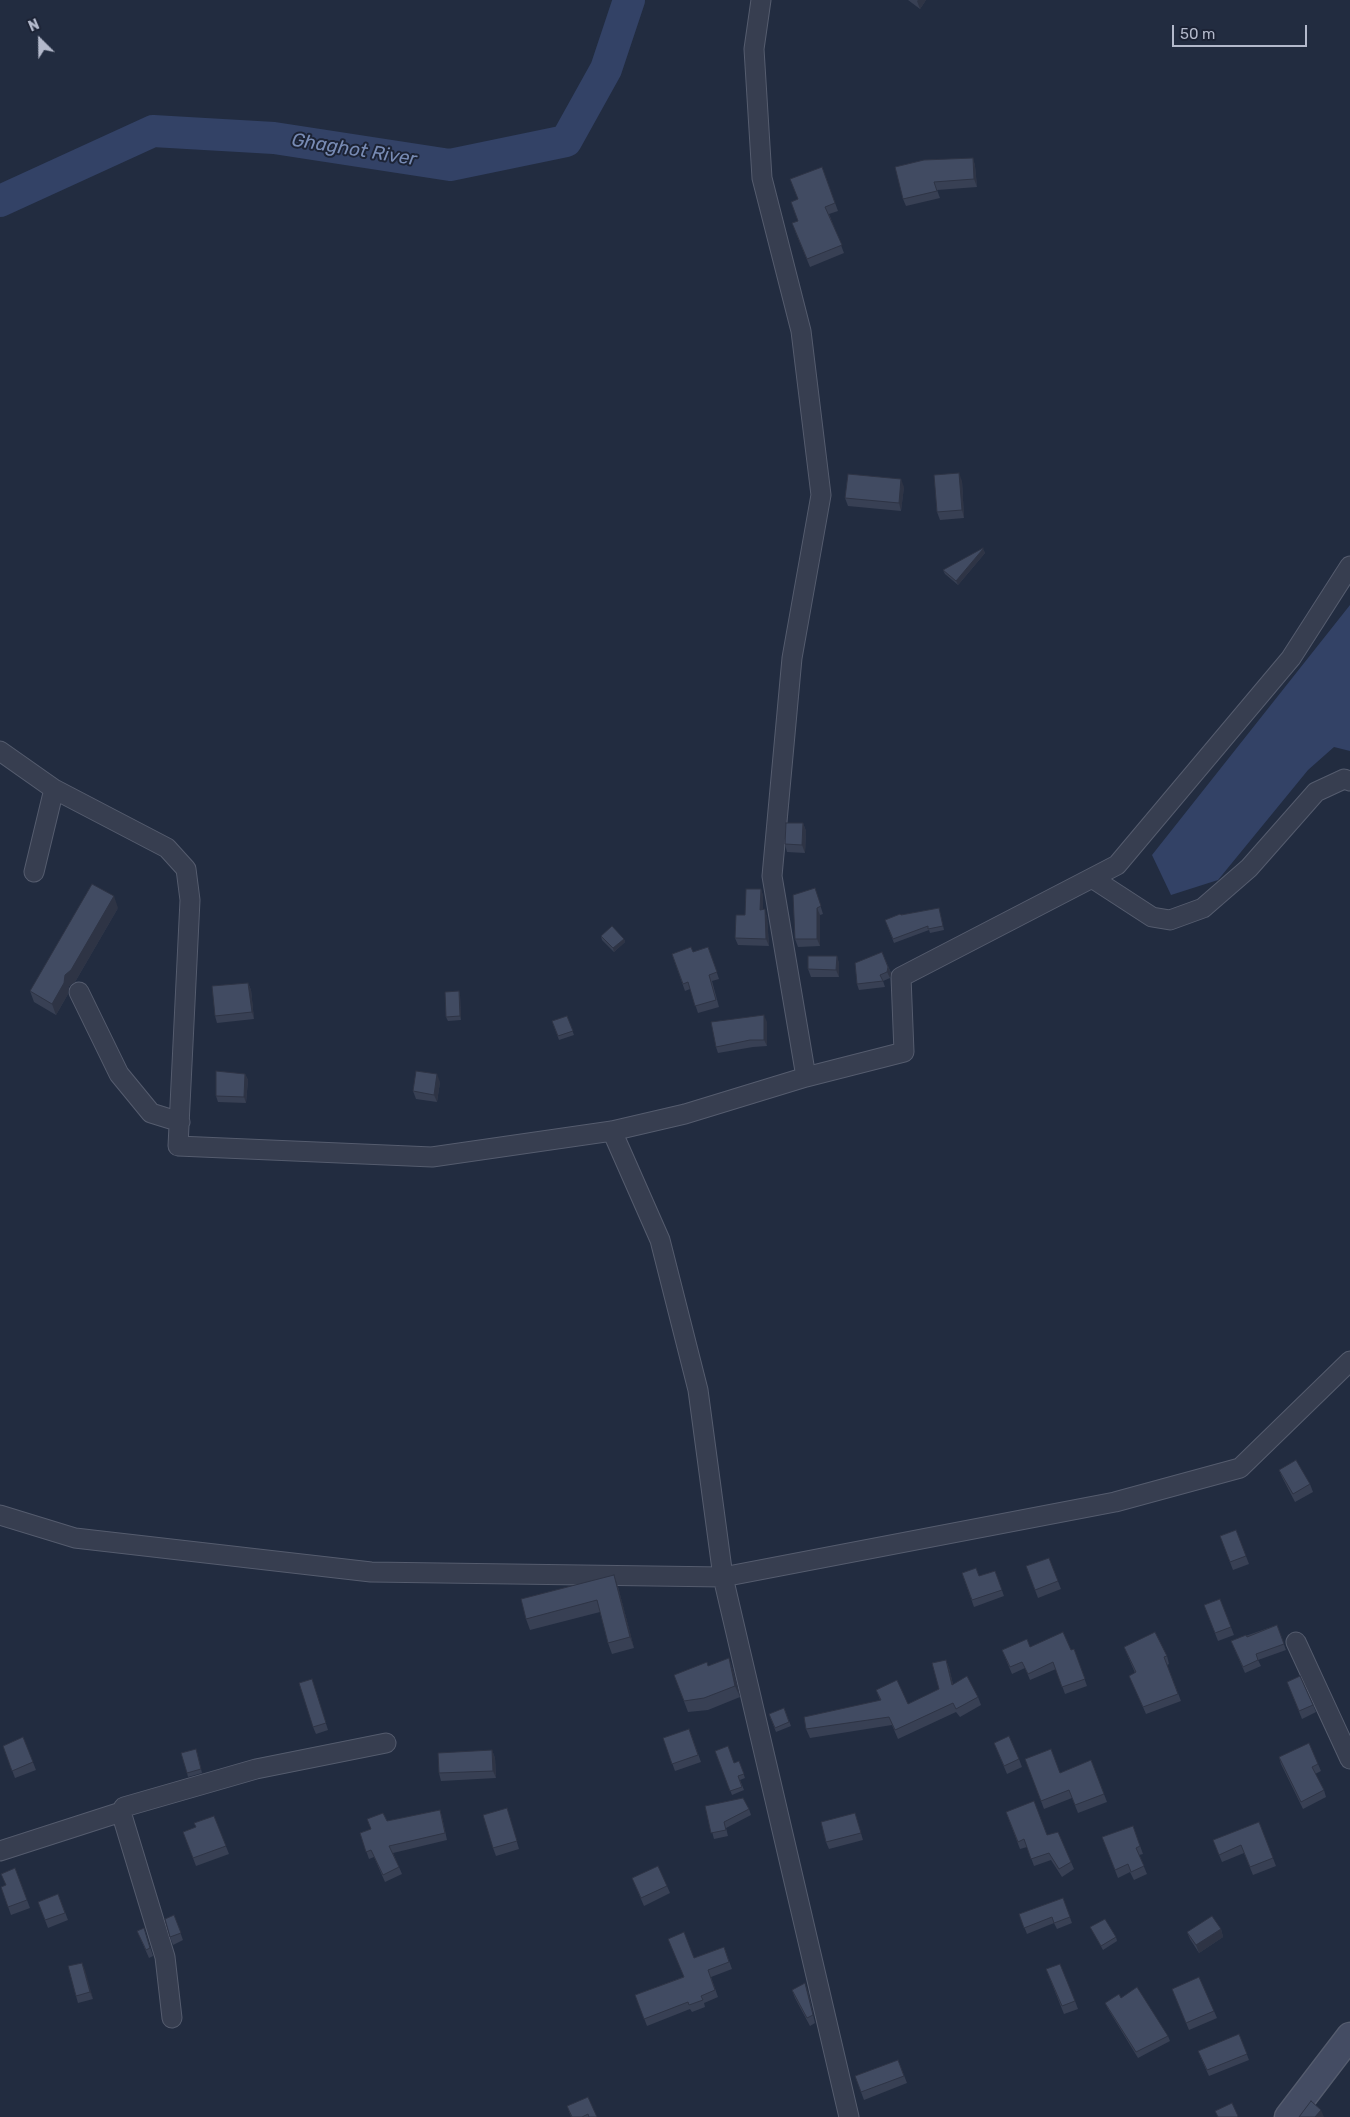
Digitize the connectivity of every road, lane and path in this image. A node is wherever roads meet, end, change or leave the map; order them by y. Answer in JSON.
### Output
{"nodes":[{"id":1,"x":762,"y":0,"type":"edge"},
{"id":2,"x":1350,"y":566,"type":"edge"},
{"id":3,"x":0,"y":750,"type":"edge"},
{"id":4,"x":1350,"y":781,"type":"edge"},
{"id":5,"x":54,"y":789,"type":"junction"},
{"id":6,"x":34,"y":872,"type":"dead end"},
{"id":7,"x":1092,"y":878,"type":"junction"},
{"id":8,"x":79,"y":992,"type":"dead end"},
{"id":9,"x":806,"y":1077,"type":"junction"},
{"id":10,"x":180,"y":1122,"type":"junction"},
{"id":11,"x":612,"y":1130,"type":"junction"},
{"id":12,"x":1350,"y":1362,"type":"edge"},
{"id":13,"x":0,"y":1515,"type":"edge"},
{"id":14,"x":723,"y":1576,"type":"junction"},
{"id":15,"x":1296,"y":1642,"type":"dead end"},
{"id":16,"x":386,"y":1743,"type":"dead end"},
{"id":17,"x":1350,"y":1759,"type":"edge"},
{"id":18,"x":121,"y":1812,"type":"junction"},
{"id":19,"x":0,"y":1851,"type":"edge"},
{"id":20,"x":172,"y":2018,"type":"dead end"},
{"id":21,"x":1350,"y":2036,"type":"edge"},
{"id":22,"x":849,"y":2117,"type":"edge"},
{"id":23,"x":1288,"y":2117,"type":"edge"}],
"edges":[{"from":1,"to":9,"type":"street"},
{"from":2,"to":7,"type":"street"},
{"from":3,"to":5,"type":"street"},
{"from":4,"to":7,"type":"street"},
{"from":5,"to":6,"type":"street"},
{"from":5,"to":10,"type":"street"},
{"from":7,"to":9,"type":"street"},
{"from":8,"to":10,"type":"street"},
{"from":9,"to":11,"type":"street"},
{"from":10,"to":11,"type":"street"},
{"from":11,"to":14,"type":"street"},
{"from":12,"to":14,"type":"street"},
{"from":13,"to":14,"type":"street"},
{"from":14,"to":22,"type":"street"},
{"from":15,"to":17,"type":"street"},
{"from":16,"to":18,"type":"street"},
{"from":18,"to":19,"type":"street"},
{"from":18,"to":20,"type":"street"},
{"from":21,"to":23,"type":"street"}]}
